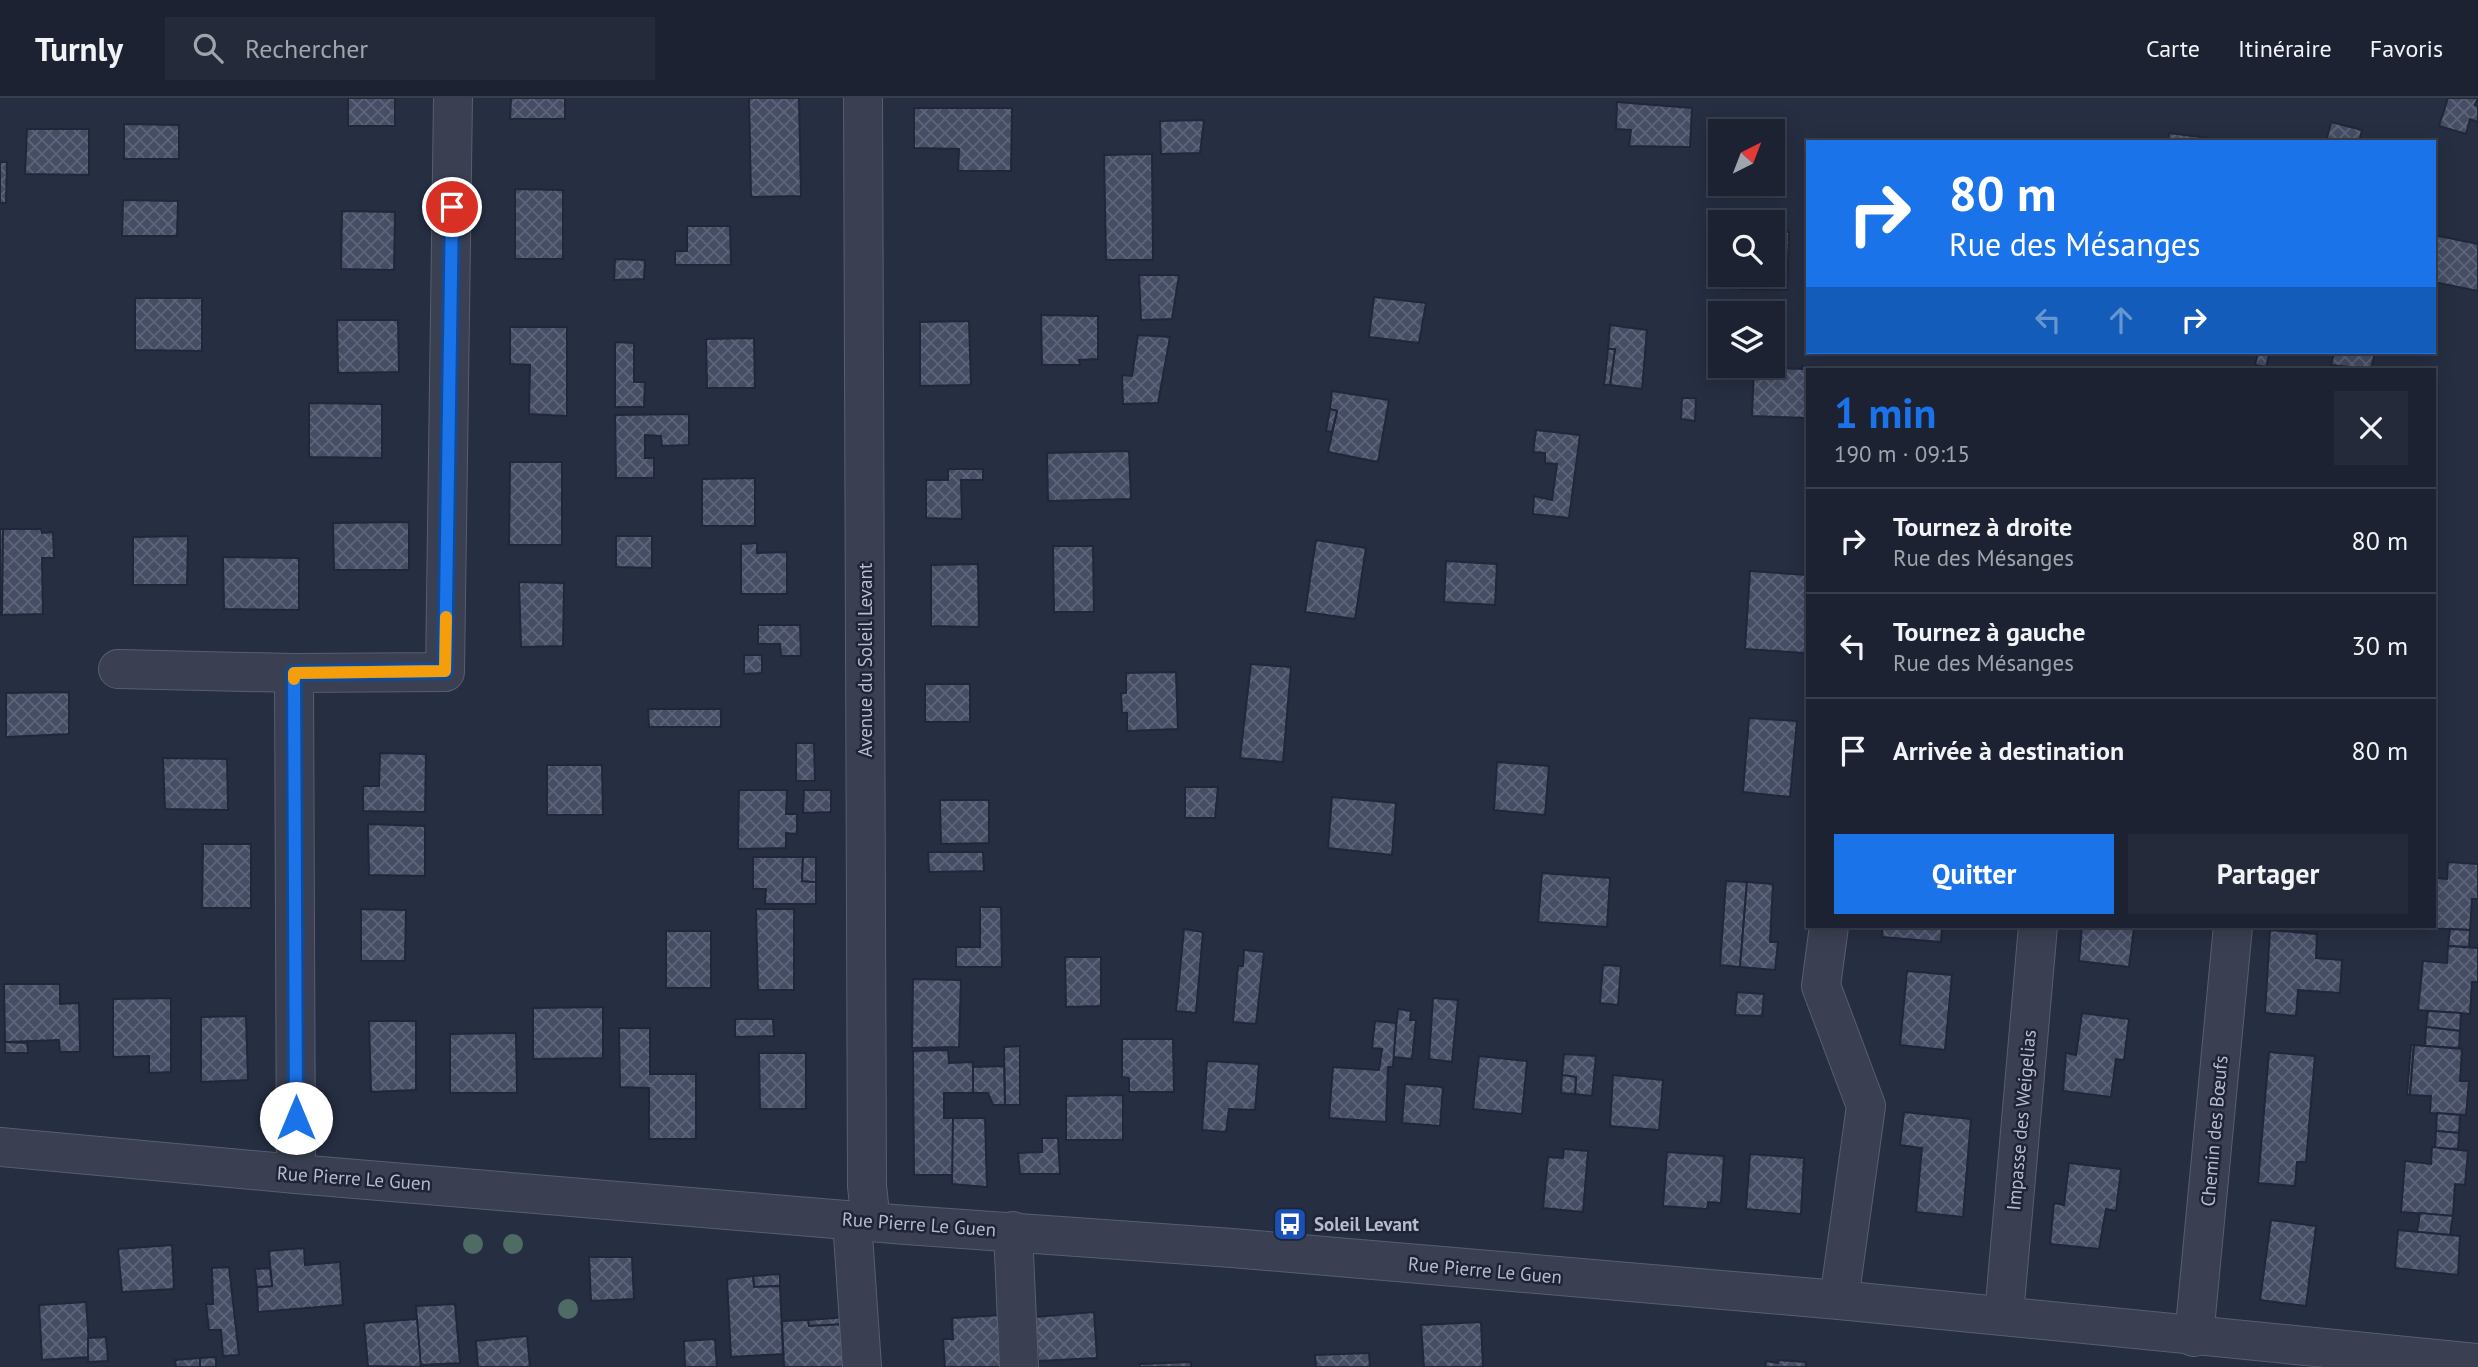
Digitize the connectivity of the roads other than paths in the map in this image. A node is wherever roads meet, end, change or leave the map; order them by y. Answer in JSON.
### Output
{"nodes":[{"id":1,"x":453,"y":98,"type":"edge"},
{"id":2,"x":863,"y":98,"type":"edge"},
{"id":3,"x":118,"y":669,"type":"dead end"},
{"id":4,"x":294,"y":673,"type":"junction"},
{"id":5,"x":1829,"y":928,"type":"edge"},
{"id":6,"x":2038,"y":928,"type":"edge"},
{"id":7,"x":2233,"y":928,"type":"edge"},
{"id":8,"x":0,"y":1147,"type":"edge"},
{"id":9,"x":296,"y":1174,"type":"junction"},
{"id":10,"x":862,"y":1221,"type":"junction"},
{"id":11,"x":1013,"y":1231,"type":"junction"},
{"id":12,"x":1839,"y":1300,"type":"junction"},
{"id":13,"x":2004,"y":1315,"type":"junction"},
{"id":14,"x":2194,"y":1337,"type":"junction"},
{"id":15,"x":2478,"y":1363,"type":"edge"},
{"id":16,"x":862,"y":1367,"type":"edge"},
{"id":17,"x":1018,"y":1367,"type":"edge"}],
"edges":[{"from":1,"to":4,"type":"street"},
{"from":2,"to":10,"type":"street","name":"Avenue du Soleil Levant"},
{"from":3,"to":4,"type":"street"},
{"from":4,"to":9,"type":"street"},
{"from":5,"to":12,"type":"street"},
{"from":6,"to":13,"type":"street","name":"Impasse des Weigelias"},
{"from":7,"to":14,"type":"street","name":"Chemin des Bœufs"},
{"from":8,"to":9,"type":"street","name":"Rue Pierre Le Guen"},
{"from":9,"to":10,"type":"street","name":"Rue Pierre Le Guen"},
{"from":10,"to":11,"type":"street","name":"Rue Pierre Le Guen"},
{"from":10,"to":16,"type":"street","name":"Avenue du Soleil Levant"},
{"from":11,"to":12,"type":"street","name":"Rue Pierre Le Guen"},
{"from":11,"to":17,"type":"street"},
{"from":12,"to":13,"type":"street"},
{"from":13,"to":14,"type":"street"},
{"from":14,"to":15,"type":"street"}]}
